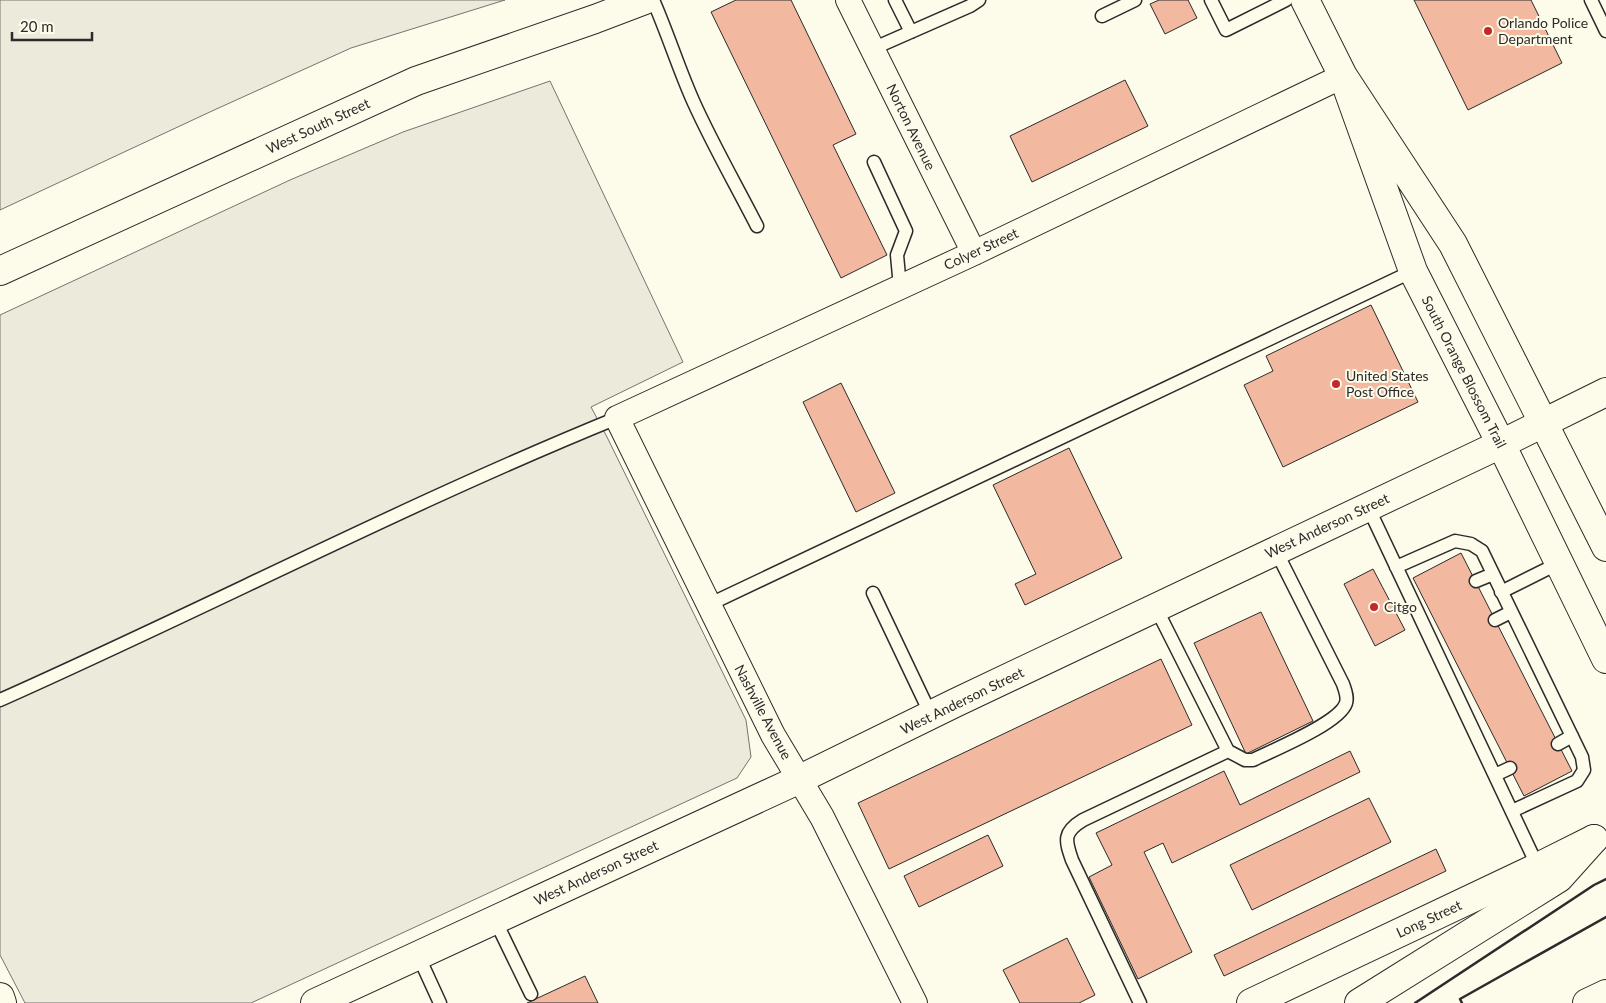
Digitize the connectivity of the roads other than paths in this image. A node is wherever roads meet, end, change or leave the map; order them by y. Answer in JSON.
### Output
{"nodes":[{"id":1,"x":645,"y":0,"type":"edge"},
{"id":2,"x":653,"y":0,"type":"edge"},
{"id":3,"x":848,"y":0,"type":"edge"},
{"id":4,"x":895,"y":0,"type":"edge"},
{"id":5,"x":979,"y":0,"type":"edge"},
{"id":6,"x":1135,"y":0,"type":"edge"},
{"id":7,"x":1211,"y":0,"type":"edge"},
{"id":8,"x":1286,"y":0,"type":"edge"},
{"id":9,"x":1305,"y":0,"type":"edge"},
{"id":10,"x":1591,"y":0,"type":"edge"},
{"id":11,"x":1102,"y":16,"type":"dead end"},
{"id":12,"x":1606,"y":31,"type":"edge"},
{"id":13,"x":910,"y":32,"type":"junction"},
{"id":14,"x":872,"y":49,"type":"junction"},
{"id":15,"x":1343,"y":76,"type":"junction"},
{"id":16,"x":874,"y":162,"type":"dead end"},
{"id":17,"x":757,"y":226,"type":"dead end"},
{"id":18,"x":974,"y":253,"type":"junction"},
{"id":19,"x":0,"y":271,"type":"edge"},
{"id":20,"x":1413,"y":271,"type":"junction"},
{"id":21,"x":900,"y":287,"type":"junction"},
{"id":22,"x":1606,"y":392,"type":"edge"},
{"id":23,"x":617,"y":418,"type":"junction"},
{"id":24,"x":1544,"y":422,"type":"junction"},
{"id":25,"x":1501,"y":444,"type":"junction"},
{"id":26,"x":1368,"y":507,"type":"junction"},
{"id":27,"x":1606,"y":547,"type":"edge"},
{"id":28,"x":1276,"y":551,"type":"junction"},
{"id":29,"x":1559,"y":563,"type":"junction"},
{"id":30,"x":1396,"y":567,"type":"junction"},
{"id":31,"x":1492,"y":574,"type":"junction"},
{"id":32,"x":1476,"y":581,"type":"dead end"},
{"id":33,"x":1501,"y":592,"type":"junction"},
{"id":34,"x":872,"y":593,"type":"dead end"},
{"id":35,"x":708,"y":605,"type":"junction"},
{"id":36,"x":1156,"y":608,"type":"junction"},
{"id":37,"x":1511,"y":612,"type":"junction"},
{"id":38,"x":1495,"y":620,"type":"dead end"},
{"id":39,"x":1606,"y":659,"type":"edge"},
{"id":40,"x":0,"y":700,"type":"edge"},
{"id":41,"x":932,"y":715,"type":"junction"},
{"id":42,"x":1572,"y":736,"type":"junction"},
{"id":43,"x":1558,"y":744,"type":"dead end"},
{"id":44,"x":1228,"y":751,"type":"junction"},
{"id":45,"x":1510,"y":768,"type":"dead end"},
{"id":46,"x":1495,"y":775,"type":"junction"},
{"id":47,"x":800,"y":779,"type":"junction"},
{"id":48,"x":1512,"y":811,"type":"junction"},
{"id":49,"x":1600,"y":836,"type":"edge"},
{"id":50,"x":1538,"y":866,"type":"junction"},
{"id":51,"x":495,"y":920,"type":"junction"},
{"id":52,"x":418,"y":955,"type":"junction"},
{"id":53,"x":531,"y":994,"type":"dead end"},
{"id":54,"x":1606,"y":994,"type":"edge"},
{"id":55,"x":0,"y":997,"type":"edge"},
{"id":56,"x":323,"y":1001,"type":"edge"},
{"id":57,"x":2,"y":1003,"type":"edge"},
{"id":58,"x":440,"y":1003,"type":"edge"},
{"id":59,"x":915,"y":1003,"type":"edge"},
{"id":60,"x":1140,"y":1003,"type":"edge"},
{"id":61,"x":1251,"y":1003,"type":"edge"},
{"id":62,"x":1359,"y":1003,"type":"edge"},
{"id":63,"x":1587,"y":1003,"type":"edge"}],
"edges":[{"from":1,"to":19,"type":"main road","name":"West South Street"},
{"from":2,"to":17,"type":"lane"},
{"from":3,"to":14,"type":"street","name":"Norton Avenue"},
{"from":4,"to":13,"type":"lane"},
{"from":5,"to":13,"type":"lane"},
{"from":6,"to":11,"type":"lane"},
{"from":7,"to":8,"type":"lane"},
{"from":9,"to":15,"type":"main road","name":"South Orange Blossom Trail"},
{"from":10,"to":12,"type":"lane"},
{"from":13,"to":14,"type":"lane"},
{"from":14,"to":18,"type":"street","name":"Norton Avenue"},
{"from":15,"to":18,"type":"street","name":"Colyer Street"},
{"from":15,"to":20,"type":"main road","name":"South Orange Blossom Trail"},
{"from":15,"to":24,"type":"main road","name":"South Orange Blossom Trail"},
{"from":16,"to":21,"type":"lane"},
{"from":18,"to":21,"type":"street","name":"Colyer Street"},
{"from":20,"to":25,"type":"main road","name":"South Orange Blossom Trail"},
{"from":20,"to":35,"type":"lane"},
{"from":21,"to":23,"type":"street","name":"Colyer Street"},
{"from":22,"to":24,"type":"main road","name":"West Anderson Street"},
{"from":23,"to":35,"type":"street","name":"Nashville Avenue"},
{"from":23,"to":40,"type":"lane"},
{"from":24,"to":25,"type":"main road","name":"West Anderson Street"},
{"from":24,"to":27,"type":"main road","name":"South Orange Blossom Trail"},
{"from":25,"to":26,"type":"main road","name":"West Anderson Street"},
{"from":25,"to":29,"type":"main road","name":"South Orange Blossom Trail"},
{"from":26,"to":28,"type":"main road","name":"West Anderson Street"},
{"from":26,"to":30,"type":"lane"},
{"from":28,"to":36,"type":"main road","name":"West Anderson Street"},
{"from":28,"to":44,"type":"lane"},
{"from":29,"to":33,"type":"lane"},
{"from":29,"to":39,"type":"main road","name":"South Orange Blossom Trail"},
{"from":30,"to":31,"type":"lane"},
{"from":30,"to":46,"type":"lane"},
{"from":31,"to":32,"type":"lane"},
{"from":31,"to":33,"type":"lane"},
{"from":33,"to":37,"type":"lane"},
{"from":34,"to":41,"type":"lane"},
{"from":35,"to":47,"type":"street","name":"Nashville Avenue"},
{"from":36,"to":41,"type":"main road","name":"West Anderson Street"},
{"from":36,"to":44,"type":"lane"},
{"from":37,"to":38,"type":"lane"},
{"from":37,"to":42,"type":"lane"},
{"from":41,"to":47,"type":"main road","name":"West Anderson Street"},
{"from":42,"to":43,"type":"lane"},
{"from":42,"to":48,"type":"lane"},
{"from":44,"to":60,"type":"lane"},
{"from":45,"to":46,"type":"lane"},
{"from":46,"to":48,"type":"lane"},
{"from":47,"to":51,"type":"main road","name":"West Anderson Street"},
{"from":47,"to":59,"type":"street","name":"Nashville Avenue"},
{"from":48,"to":50,"type":"lane"},
{"from":49,"to":50,"type":"main road","name":"Long Street"},
{"from":49,"to":62,"type":"main road"},
{"from":50,"to":61,"type":"main road","name":"Long Street"},
{"from":51,"to":52,"type":"main road","name":"West Anderson Street"},
{"from":51,"to":53,"type":"lane"},
{"from":52,"to":56,"type":"main road","name":"West Anderson Street"},
{"from":52,"to":58,"type":"lane"},
{"from":54,"to":63,"type":"main road"},
{"from":55,"to":57,"type":"main road"}]}
